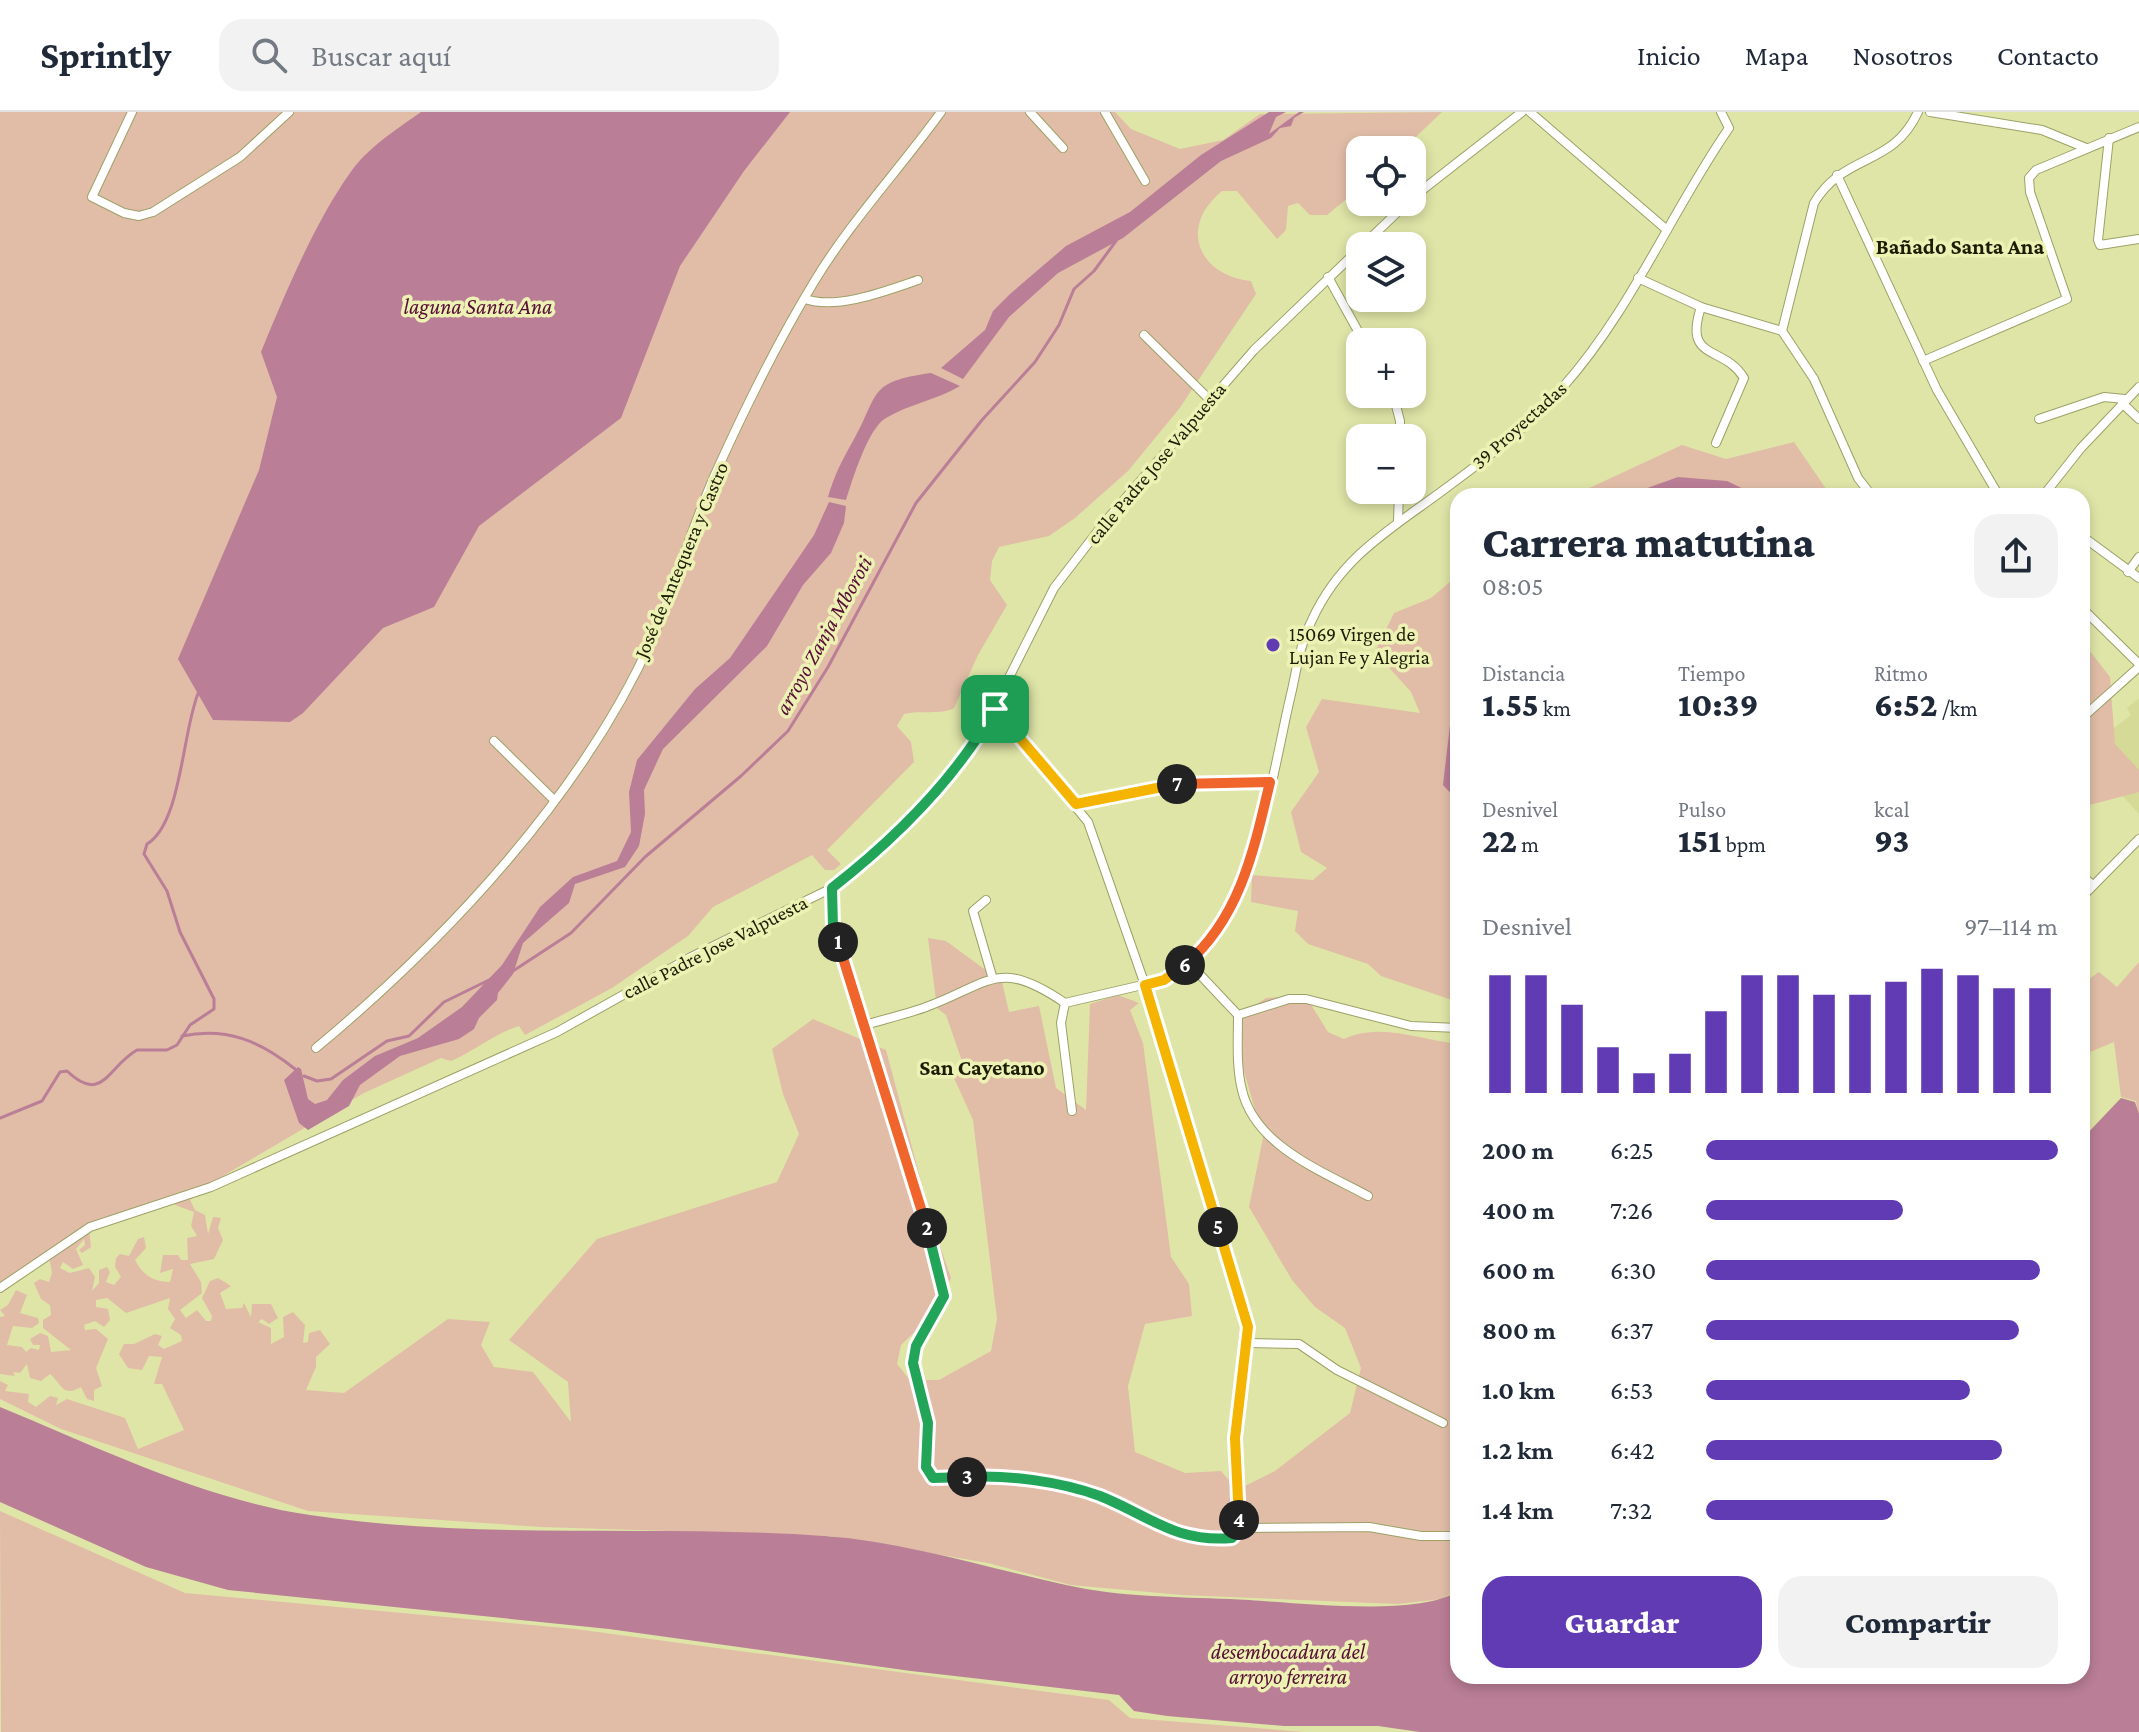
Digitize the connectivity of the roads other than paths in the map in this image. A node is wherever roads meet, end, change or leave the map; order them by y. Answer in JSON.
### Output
{"nodes":[{"id":1,"x":132,"y":112,"type":"edge"},
{"id":2,"x":289,"y":112,"type":"edge"},
{"id":3,"x":941,"y":112,"type":"edge"},
{"id":4,"x":1030,"y":112,"type":"edge"},
{"id":5,"x":1105,"y":112,"type":"edge"},
{"id":6,"x":1522,"y":112,"type":"edge"},
{"id":7,"x":1530,"y":112,"type":"edge"},
{"id":8,"x":1721,"y":112,"type":"edge"},
{"id":9,"x":1918,"y":112,"type":"edge"},
{"id":10,"x":1930,"y":112,"type":"edge"},
{"id":11,"x":2139,"y":127,"type":"edge"},
{"id":12,"x":2109,"y":138,"type":"junction"},
{"id":13,"x":1063,"y":148,"type":"dead end"},
{"id":14,"x":2086,"y":148,"type":"junction"},
{"id":15,"x":1837,"y":175,"type":"junction"},
{"id":16,"x":1145,"y":181,"type":"dead end"},
{"id":17,"x":1426,"y":187,"type":"edge"},
{"id":18,"x":1393,"y":216,"type":"edge"},
{"id":19,"x":1667,"y":230,"type":"junction"},
{"id":20,"x":2139,"y":239,"type":"edge"},
{"id":21,"x":1328,"y":277,"type":"junction"},
{"id":22,"x":1638,"y":278,"type":"junction"},
{"id":23,"x":918,"y":280,"type":"dead end"},
{"id":24,"x":805,"y":299,"type":"junction"},
{"id":25,"x":1701,"y":307,"type":"junction"},
{"id":26,"x":1356,"y":328,"type":"edge"},
{"id":27,"x":1782,"y":331,"type":"junction"},
{"id":28,"x":1144,"y":335,"type":"dead end"},
{"id":29,"x":1923,"y":361,"type":"junction"},
{"id":30,"x":2139,"y":387,"type":"edge"},
{"id":31,"x":1209,"y":399,"type":"junction"},
{"id":32,"x":2124,"y":401,"type":"junction"},
{"id":33,"x":2039,"y":419,"type":"dead end"},
{"id":34,"x":2139,"y":419,"type":"edge"},
{"id":35,"x":1716,"y":443,"type":"dead end"},
{"id":36,"x":1866,"y":488,"type":"edge"},
{"id":37,"x":1994,"y":488,"type":"edge"},
{"id":38,"x":2050,"y":488,"type":"edge"},
{"id":39,"x":1399,"y":504,"type":"edge"},
{"id":40,"x":1398,"y":522,"type":"junction"},
{"id":41,"x":2090,"y":542,"type":"edge"},
{"id":42,"x":2139,"y":557,"type":"edge"},
{"id":43,"x":2128,"y":572,"type":"junction"},
{"id":44,"x":2139,"y":578,"type":"edge"},
{"id":45,"x":2090,"y":616,"type":"edge"},
{"id":46,"x":2139,"y":665,"type":"edge"},
{"id":47,"x":995,"y":709,"type":"junction"},
{"id":48,"x":2090,"y":711,"type":"edge"},
{"id":49,"x":494,"y":741,"type":"dead end"},
{"id":50,"x":1270,"y":782,"type":"junction"},
{"id":51,"x":553,"y":799,"type":"junction"},
{"id":52,"x":1076,"y":804,"type":"junction"},
{"id":53,"x":2139,"y":839,"type":"edge"},
{"id":54,"x":2090,"y":883,"type":"edge"},
{"id":55,"x":2093,"y":885,"type":"junction"},
{"id":56,"x":832,"y":888,"type":"junction"},
{"id":57,"x":2090,"y":888,"type":"edge"},
{"id":58,"x":986,"y":900,"type":"dead end"},
{"id":59,"x":1188,"y":962,"type":"junction"},
{"id":60,"x":992,"y":976,"type":"junction"},
{"id":61,"x":1145,"y":985,"type":"junction"},
{"id":62,"x":1065,"y":1003,"type":"junction"},
{"id":63,"x":1238,"y":1015,"type":"junction"},
{"id":64,"x":865,"y":1025,"type":"junction"},
{"id":65,"x":1450,"y":1028,"type":"edge"},
{"id":66,"x":316,"y":1048,"type":"dead end"},
{"id":67,"x":1072,"y":1111,"type":"dead end"},
{"id":68,"x":1368,"y":1196,"type":"dead end"},
{"id":69,"x":0,"y":1288,"type":"edge"},
{"id":70,"x":1248,"y":1343,"type":"junction"},
{"id":71,"x":1443,"y":1423,"type":"dead end"},
{"id":72,"x":1241,"y":1528,"type":"junction"},
{"id":73,"x":1450,"y":1536,"type":"edge"}],
"edges":[{"from":1,"to":2,"type":"street"},
{"from":3,"to":24,"type":"street","name":"José de Antequera y Castro"},
{"from":4,"to":13,"type":"street"},
{"from":5,"to":16,"type":"street"},
{"from":6,"to":17,"type":"street","name":"calle Padre Jose Valpuesta"},
{"from":7,"to":19,"type":"street"},
{"from":8,"to":19,"type":"street","name":"39 Proyectadas"},
{"from":9,"to":15,"type":"street"},
{"from":10,"to":14,"type":"street"},
{"from":11,"to":12,"type":"street"},
{"from":12,"to":14,"type":"street"},
{"from":12,"to":20,"type":"street"},
{"from":14,"to":29,"type":"street"},
{"from":15,"to":27,"type":"street"},
{"from":15,"to":29,"type":"street"},
{"from":18,"to":21,"type":"street","name":"calle Padre Jose Valpuesta"},
{"from":19,"to":22,"type":"street","name":"39 Proyectadas"},
{"from":21,"to":26,"type":"street"},
{"from":21,"to":31,"type":"street","name":"calle Padre Jose Valpuesta"},
{"from":22,"to":25,"type":"street"},
{"from":22,"to":40,"type":"street","name":"39 Proyectadas"},
{"from":23,"to":24,"type":"street"},
{"from":24,"to":51,"type":"street","name":"José de Antequera y Castro"},
{"from":25,"to":27,"type":"street"},
{"from":25,"to":35,"type":"street"},
{"from":27,"to":36,"type":"street"},
{"from":28,"to":31,"type":"street"},
{"from":29,"to":37,"type":"street"},
{"from":30,"to":32,"type":"street"},
{"from":31,"to":47,"type":"street","name":"calle Padre Jose Valpuesta"},
{"from":32,"to":33,"type":"street"},
{"from":32,"to":34,"type":"street"},
{"from":32,"to":38,"type":"street"},
{"from":39,"to":40,"type":"street"},
{"from":40,"to":50,"type":"street","name":"39 Proyectadas"},
{"from":41,"to":43,"type":"street"},
{"from":42,"to":43,"type":"street"},
{"from":43,"to":44,"type":"street"},
{"from":45,"to":46,"type":"street"},
{"from":46,"to":48,"type":"street"},
{"from":47,"to":52,"type":"street"},
{"from":47,"to":56,"type":"street","name":"calle Padre Jose Valpuesta"},
{"from":49,"to":51,"type":"street"},
{"from":50,"to":52,"type":"street"},
{"from":50,"to":59,"type":"street","name":"39 Proyectadas"},
{"from":51,"to":66,"type":"street","name":"José de Antequera y Castro"},
{"from":52,"to":61,"type":"street"},
{"from":53,"to":55,"type":"street"},
{"from":54,"to":55,"type":"street"},
{"from":55,"to":57,"type":"street"},
{"from":56,"to":64,"type":"street"},
{"from":56,"to":69,"type":"street","name":"calle Padre Jose Valpuesta"},
{"from":58,"to":60,"type":"street"},
{"from":59,"to":61,"type":"street","name":"39 Proyectadas"},
{"from":59,"to":63,"type":"street"},
{"from":60,"to":62,"type":"street"},
{"from":60,"to":64,"type":"street"},
{"from":61,"to":62,"type":"street","name":"39 Proyectadas"},
{"from":61,"to":70,"type":"street"},
{"from":62,"to":67,"type":"street"},
{"from":63,"to":65,"type":"street"},
{"from":63,"to":68,"type":"street"},
{"from":64,"to":72,"type":"street"},
{"from":70,"to":71,"type":"street"},
{"from":70,"to":72,"type":"street"},
{"from":72,"to":73,"type":"street"}]}
